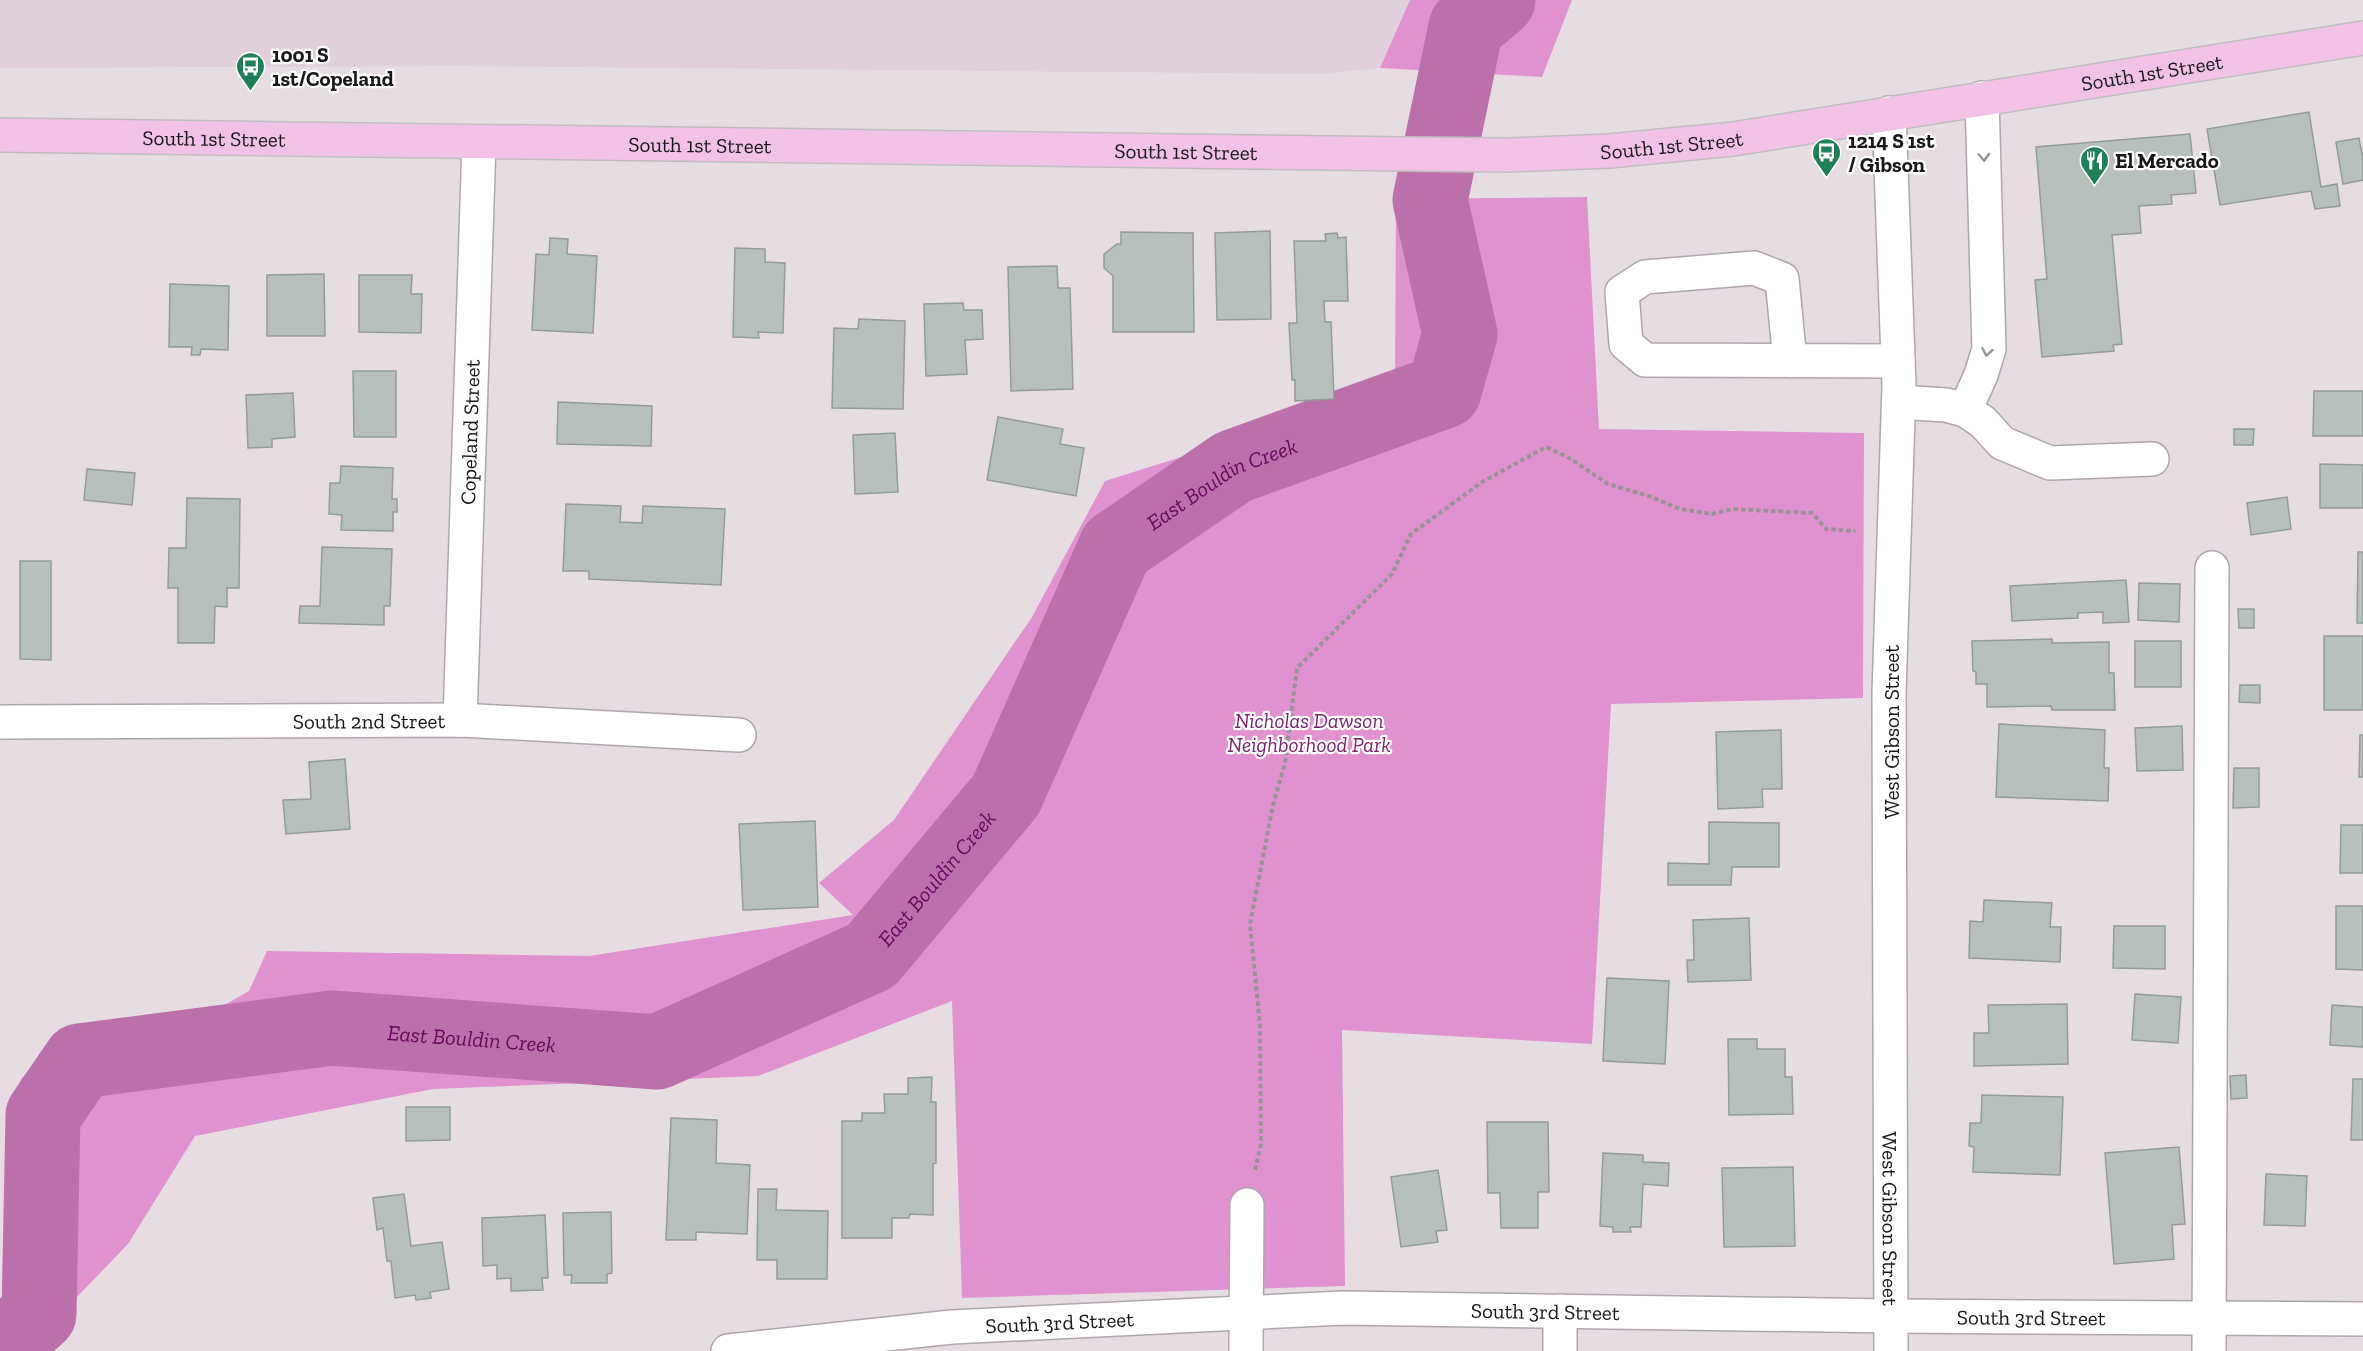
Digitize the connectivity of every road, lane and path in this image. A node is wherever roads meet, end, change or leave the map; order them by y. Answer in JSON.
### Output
{"nodes":[{"id":1,"x":2363,"y":38,"type":"edge"},
{"id":2,"x":1982,"y":99,"type":"junction"},
{"id":3,"x":1889,"y":113,"type":"junction"},
{"id":4,"x":0,"y":135,"type":"edge"},
{"id":5,"x":479,"y":143,"type":"junction"},
{"id":6,"x":1790,"y":361,"type":"junction"},
{"id":7,"x":1898,"y":361,"type":"junction"},
{"id":8,"x":1899,"y":402,"type":"junction"},
{"id":9,"x":1965,"y":410,"type":"junction"},
{"id":10,"x":2152,"y":459,"type":"dead end"},
{"id":11,"x":1855,"y":531,"type":"dead end"},
{"id":12,"x":2212,"y":568,"type":"dead end"},
{"id":13,"x":460,"y":720,"type":"junction"},
{"id":14,"x":0,"y":722,"type":"edge"},
{"id":15,"x":739,"y":735,"type":"dead end"},
{"id":16,"x":1247,"y":1205,"type":"joint"},
{"id":17,"x":1560,"y":1311,"type":"junction"},
{"id":18,"x":1246,"y":1312,"type":"junction"},
{"id":19,"x":1891,"y":1316,"type":"junction"},
{"id":20,"x":2209,"y":1319,"type":"junction"},
{"id":21,"x":2363,"y":1319,"type":"edge"},
{"id":22,"x":728,"y":1351,"type":"edge"},
{"id":23,"x":1246,"y":1351,"type":"edge"},
{"id":24,"x":1560,"y":1351,"type":"edge"},
{"id":25,"x":1891,"y":1351,"type":"edge"},
{"id":26,"x":2209,"y":1351,"type":"edge"}],
"edges":[{"from":1,"to":2,"type":"main road","name":"South 1st Street"},
{"from":2,"to":3,"type":"main road","name":"South 1st Street"},
{"from":2,"to":9,"type":"street","one_way":true},
{"from":3,"to":5,"type":"main road","name":"South 1st Street"},
{"from":3,"to":7,"type":"street","name":"West Gibson Street"},
{"from":4,"to":5,"type":"main road","name":"South 1st Street"},
{"from":5,"to":13,"type":"street","name":"Copeland Street"},
{"from":6,"to":6,"type":"street"},
{"from":6,"to":7,"type":"street"},
{"from":7,"to":8,"type":"street","name":"West Gibson Street"},
{"from":8,"to":9,"type":"street"},
{"from":8,"to":19,"type":"street","name":"West Gibson Street"},
{"from":9,"to":10,"type":"street"},
{"from":11,"to":16,"type":"path"},
{"from":12,"to":20,"type":"street"},
{"from":13,"to":14,"type":"street","name":"South 2nd Street"},
{"from":13,"to":15,"type":"street","name":"South 2nd Street"},
{"from":16,"to":18,"type":"street"},
{"from":17,"to":18,"type":"street","name":"South 3rd Street"},
{"from":17,"to":19,"type":"street","name":"South 3rd Street"},
{"from":17,"to":24,"type":"street"},
{"from":18,"to":22,"type":"street","name":"South 3rd Street"},
{"from":18,"to":23,"type":"street"},
{"from":19,"to":20,"type":"street","name":"South 3rd Street"},
{"from":19,"to":25,"type":"street","name":"West Gibson Street"},
{"from":20,"to":21,"type":"street","name":"South 3rd Street"},
{"from":20,"to":26,"type":"street"}]}
